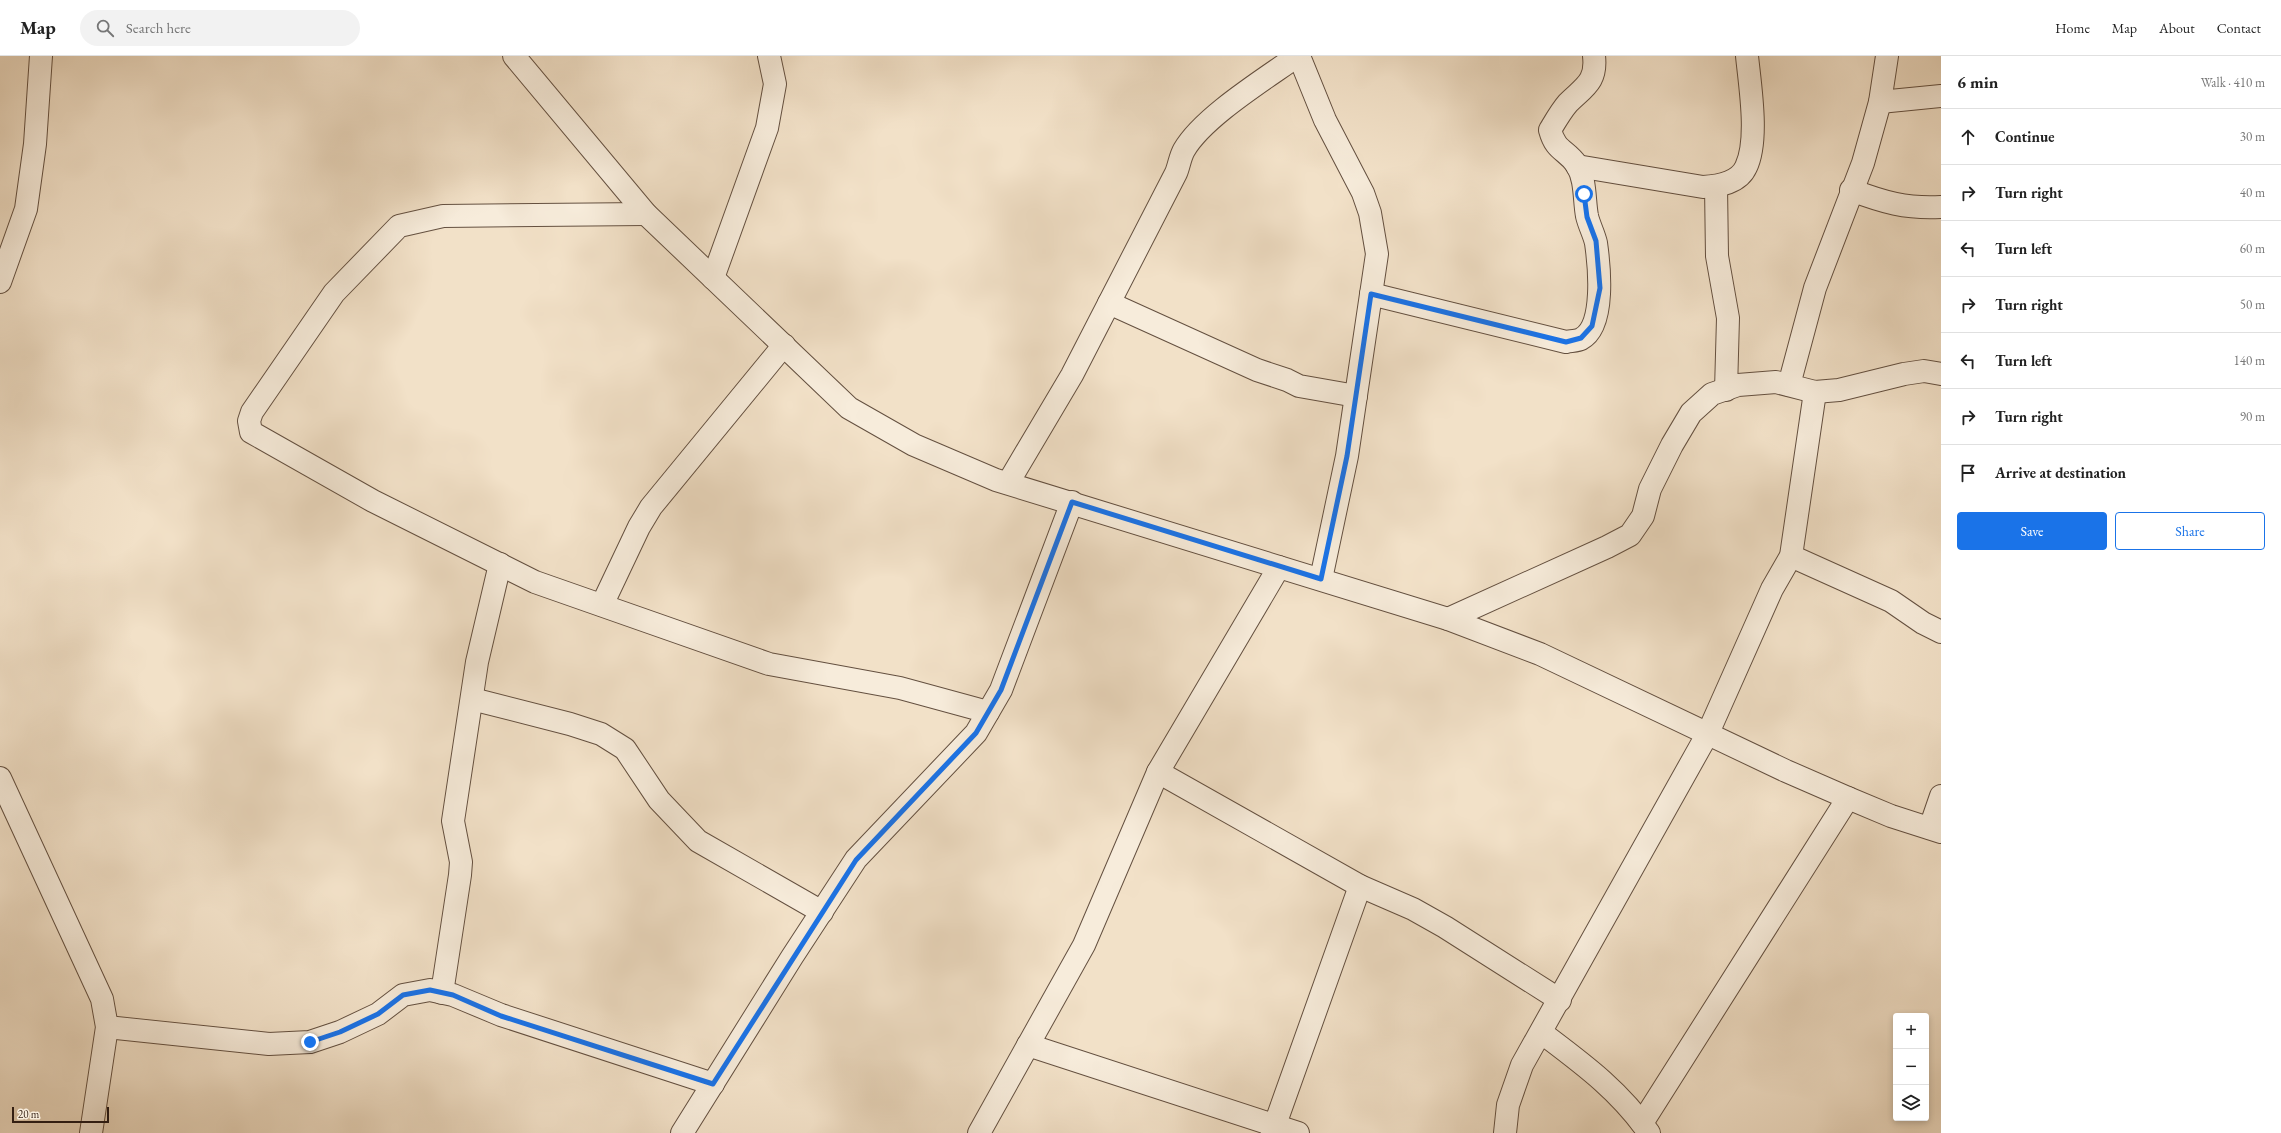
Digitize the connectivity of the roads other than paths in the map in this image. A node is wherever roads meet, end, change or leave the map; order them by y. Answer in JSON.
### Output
{"nodes":[{"id":1,"x":41,"y":56,"type":"edge"},
{"id":2,"x":514,"y":56,"type":"edge"},
{"id":3,"x":769,"y":56,"type":"edge"},
{"id":4,"x":1298,"y":56,"type":"edge"},
{"id":5,"x":1594,"y":56,"type":"edge"},
{"id":6,"x":1747,"y":56,"type":"edge"},
{"id":7,"x":1887,"y":56,"type":"edge"},
{"id":8,"x":1941,"y":96,"type":"edge"},
{"id":9,"x":1880,"y":102,"type":"junction"},
{"id":10,"x":1577,"y":166,"type":"junction"},
{"id":11,"x":1716,"y":186,"type":"junction"},
{"id":12,"x":1851,"y":190,"type":"junction"},
{"id":13,"x":1941,"y":207,"type":"edge"},
{"id":14,"x":646,"y":214,"type":"junction"},
{"id":15,"x":713,"y":278,"type":"junction"},
{"id":16,"x":0,"y":282,"type":"edge"},
{"id":17,"x":1371,"y":294,"type":"junction"},
{"id":18,"x":1109,"y":303,"type":"junction"},
{"id":19,"x":784,"y":345,"type":"junction"},
{"id":20,"x":1941,"y":374,"type":"edge"},
{"id":21,"x":1789,"y":385,"type":"junction"},
{"id":22,"x":1726,"y":390,"type":"junction"},
{"id":23,"x":1816,"y":392,"type":"junction"},
{"id":24,"x":1356,"y":396,"type":"junction"},
{"id":25,"x":1008,"y":483,"type":"junction"},
{"id":26,"x":1072,"y":502,"type":"junction"},
{"id":27,"x":1791,"y":556,"type":"junction"},
{"id":28,"x":500,"y":564,"type":"junction"},
{"id":29,"x":1279,"y":567,"type":"junction"},
{"id":30,"x":1321,"y":579,"type":"junction"},
{"id":31,"x":602,"y":605,"type":"junction"},
{"id":32,"x":1448,"y":619,"type":"junction"},
{"id":33,"x":1941,"y":632,"type":"edge"},
{"id":34,"x":472,"y":699,"type":"junction"},
{"id":35,"x":988,"y":712,"type":"junction"},
{"id":36,"x":1708,"y":733,"type":"junction"},
{"id":37,"x":1158,"y":772,"type":"junction"},
{"id":38,"x":0,"y":778,"type":"edge"},
{"id":39,"x":1941,"y":796,"type":"edge"},
{"id":40,"x":1848,"y":798,"type":"junction"},
{"id":41,"x":1935,"y":830,"type":"edge"},
{"id":42,"x":1360,"y":886,"type":"junction"},
{"id":43,"x":822,"y":912,"type":"junction"},
{"id":44,"x":442,"y":993,"type":"junction"},
{"id":45,"x":1560,"y":1000,"type":"junction"},
{"id":46,"x":107,"y":1027,"type":"junction"},
{"id":47,"x":1542,"y":1033,"type":"junction"},
{"id":48,"x":1028,"y":1045,"type":"junction"},
{"id":49,"x":713,"y":1084,"type":"junction"},
{"id":50,"x":1646,"y":1128,"type":"edge"},
{"id":51,"x":1273,"y":1129,"type":"edge"},
{"id":52,"x":91,"y":1133,"type":"edge"},
{"id":53,"x":682,"y":1133,"type":"edge"},
{"id":54,"x":979,"y":1133,"type":"edge"},
{"id":55,"x":1298,"y":1133,"type":"edge"},
{"id":56,"x":1504,"y":1133,"type":"edge"}],
"edges":[{"from":1,"to":16,"type":"street"},
{"from":2,"to":14,"type":"street"},
{"from":3,"to":15,"type":"street"},
{"from":4,"to":17,"type":"street"},
{"from":4,"to":18,"type":"street"},
{"from":5,"to":10,"type":"street"},
{"from":6,"to":11,"type":"street"},
{"from":7,"to":9,"type":"street"},
{"from":8,"to":9,"type":"street"},
{"from":9,"to":12,"type":"street"},
{"from":10,"to":11,"type":"street"},
{"from":10,"to":17,"type":"street"},
{"from":11,"to":22,"type":"street"},
{"from":12,"to":13,"type":"street"},
{"from":12,"to":21,"type":"street"},
{"from":14,"to":15,"type":"street"},
{"from":14,"to":28,"type":"street"},
{"from":15,"to":19,"type":"street"},
{"from":17,"to":24,"type":"street"},
{"from":18,"to":24,"type":"street"},
{"from":18,"to":25,"type":"street"},
{"from":19,"to":25,"type":"street"},
{"from":19,"to":31,"type":"street"},
{"from":20,"to":23,"type":"street"},
{"from":21,"to":22,"type":"street"},
{"from":21,"to":23,"type":"street"},
{"from":22,"to":32,"type":"street"},
{"from":23,"to":27,"type":"street"},
{"from":24,"to":30,"type":"street"},
{"from":25,"to":26,"type":"street"},
{"from":26,"to":29,"type":"street"},
{"from":26,"to":35,"type":"street"},
{"from":27,"to":33,"type":"street"},
{"from":27,"to":36,"type":"street"},
{"from":28,"to":31,"type":"street"},
{"from":28,"to":34,"type":"street"},
{"from":29,"to":30,"type":"street"},
{"from":29,"to":37,"type":"street"},
{"from":30,"to":32,"type":"street"},
{"from":31,"to":35,"type":"street"},
{"from":32,"to":36,"type":"street"},
{"from":34,"to":43,"type":"street"},
{"from":34,"to":44,"type":"street"},
{"from":35,"to":43,"type":"street"},
{"from":36,"to":40,"type":"street"},
{"from":36,"to":45,"type":"street"},
{"from":37,"to":42,"type":"street"},
{"from":37,"to":48,"type":"street"},
{"from":38,"to":46,"type":"street"},
{"from":39,"to":41,"type":"street"},
{"from":40,"to":41,"type":"street"},
{"from":40,"to":50,"type":"street"},
{"from":42,"to":45,"type":"street"},
{"from":42,"to":51,"type":"street"},
{"from":43,"to":49,"type":"street"},
{"from":44,"to":46,"type":"street"},
{"from":44,"to":49,"type":"street"},
{"from":45,"to":47,"type":"street"},
{"from":46,"to":52,"type":"street"},
{"from":47,"to":50,"type":"street"},
{"from":47,"to":56,"type":"street"},
{"from":48,"to":51,"type":"street"},
{"from":48,"to":54,"type":"street"},
{"from":49,"to":53,"type":"street"},
{"from":51,"to":55,"type":"street"}]}
